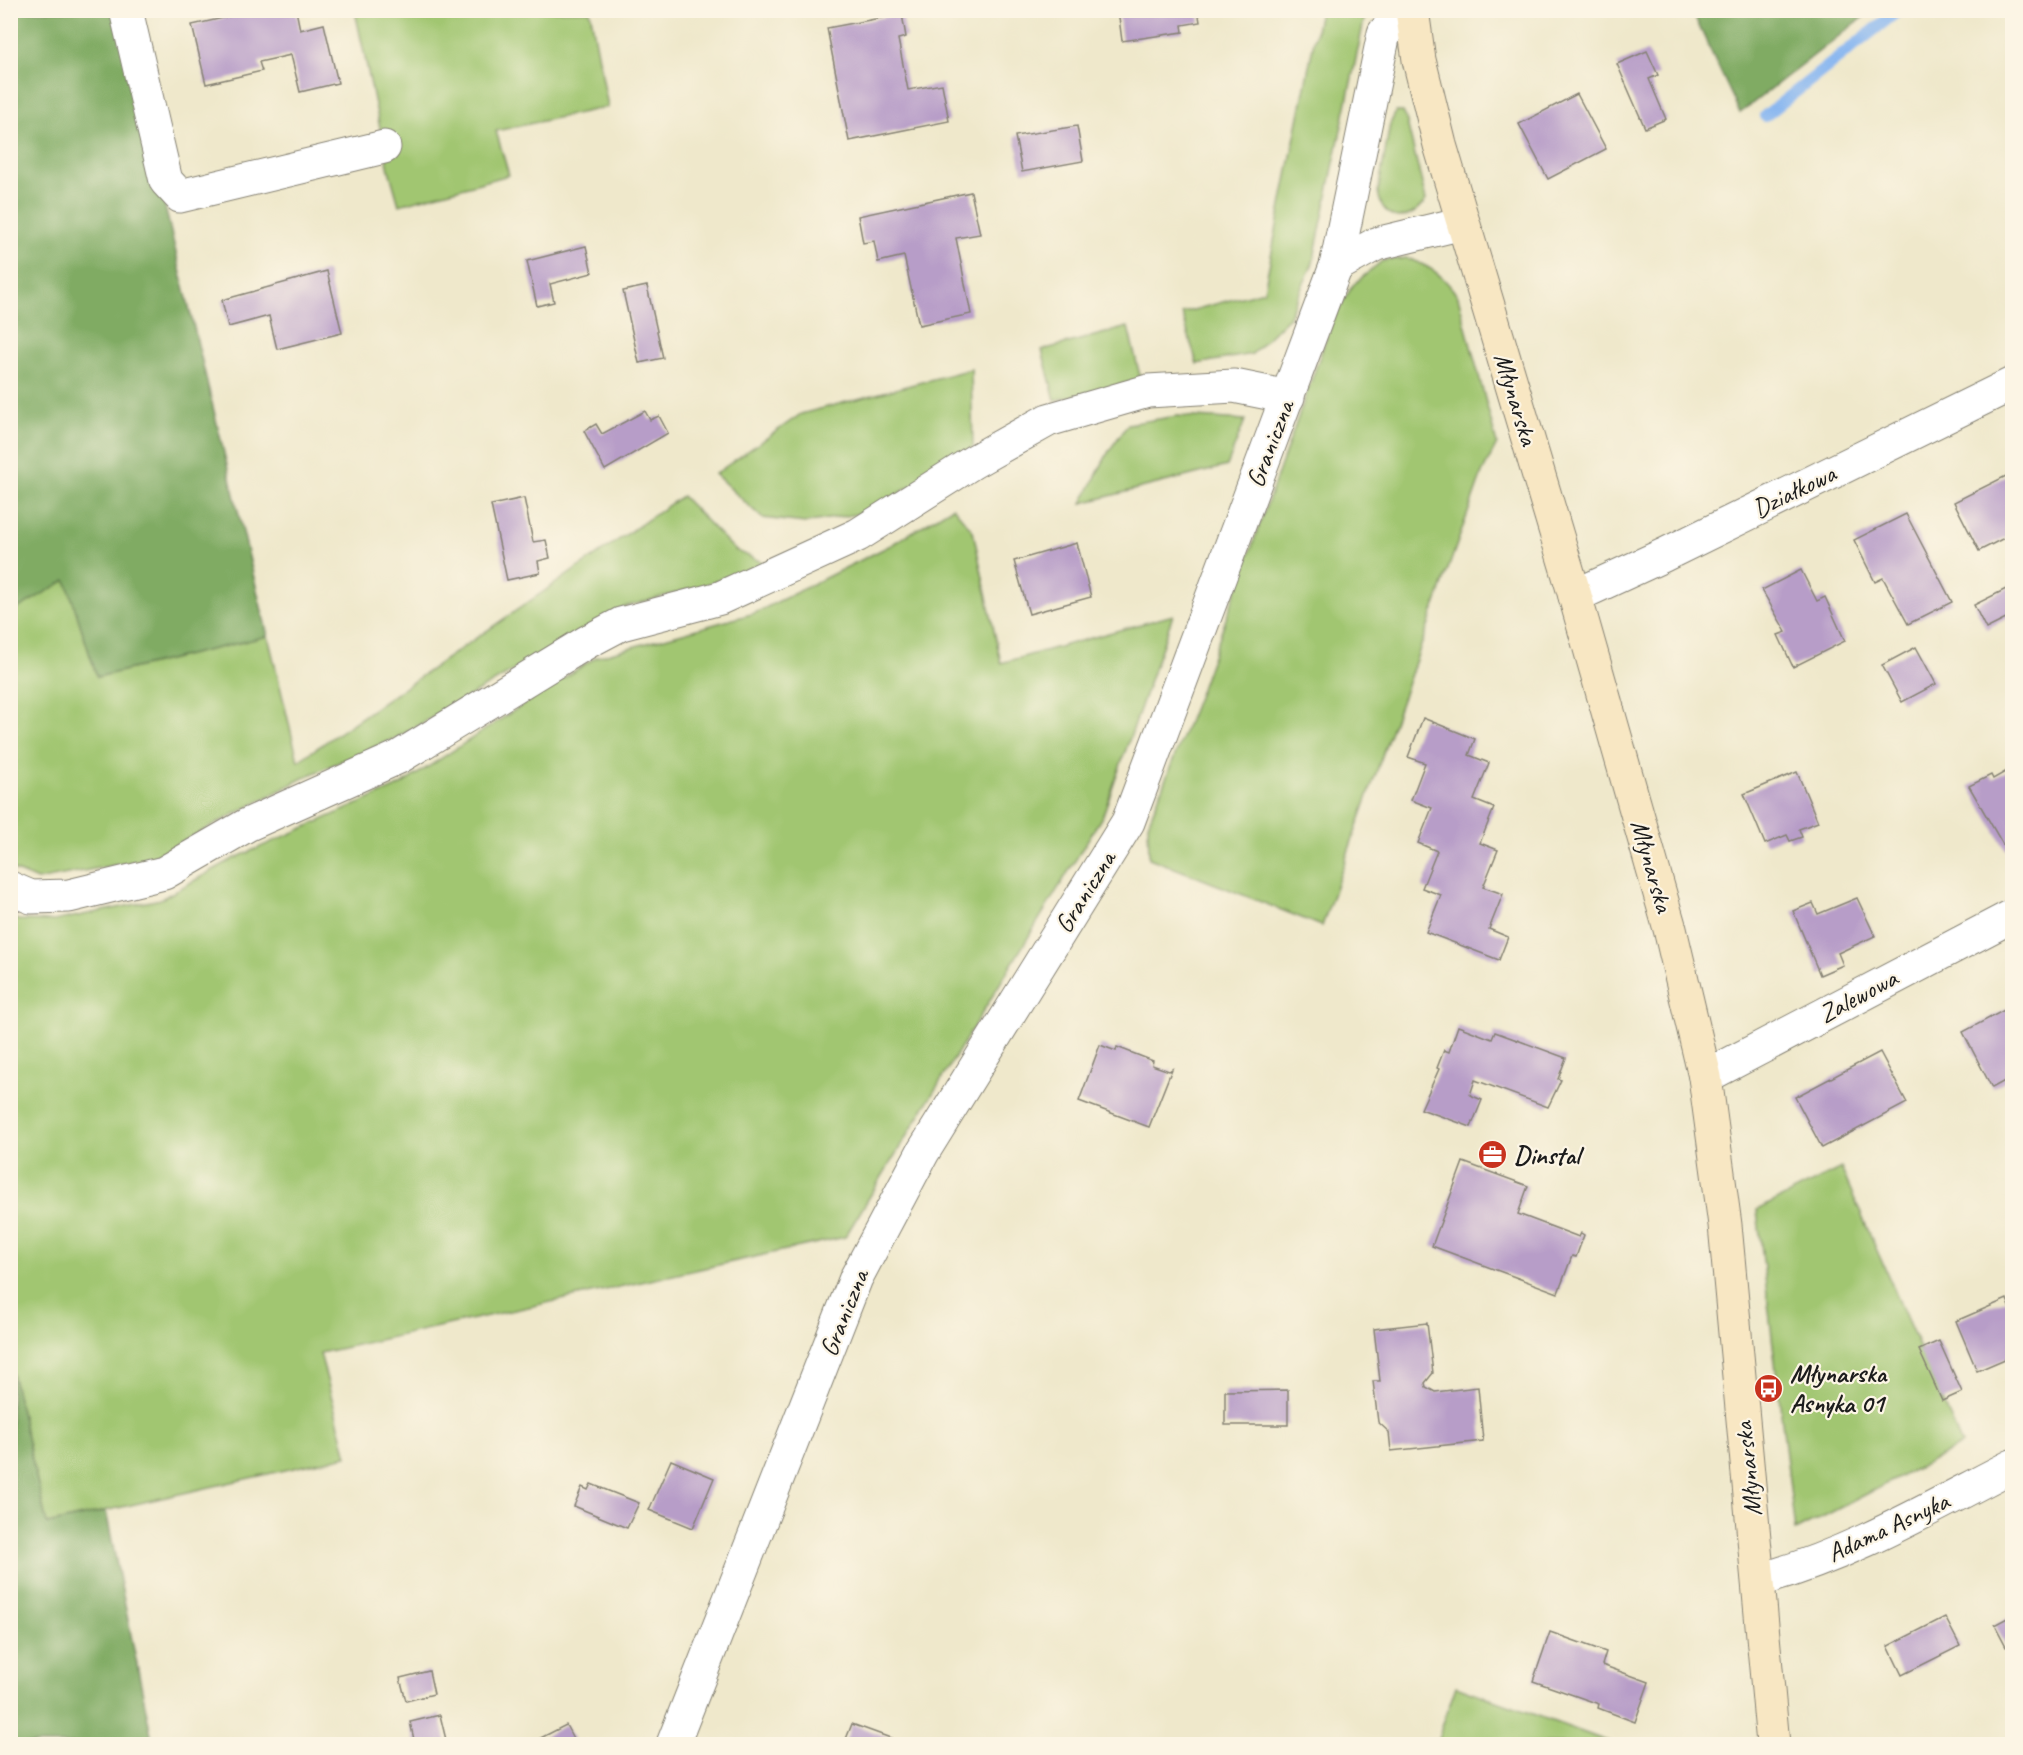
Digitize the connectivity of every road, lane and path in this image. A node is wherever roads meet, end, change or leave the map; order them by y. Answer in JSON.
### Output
{"nodes":[{"id":1,"x":126,"y":10,"type":"edge"},
{"id":2,"x":1411,"y":10,"type":"edge"},
{"id":3,"x":384,"y":147,"type":"dead end"},
{"id":4,"x":1463,"y":223,"type":"junction"},
{"id":5,"x":1336,"y":266,"type":"junction"},
{"id":6,"x":2013,"y":384,"type":"edge"},
{"id":7,"x":1288,"y":397,"type":"junction"},
{"id":8,"x":1575,"y":596,"type":"junction"},
{"id":9,"x":10,"y":888,"type":"edge"},
{"id":10,"x":2013,"y":916,"type":"edge"},
{"id":11,"x":1705,"y":1077,"type":"junction"},
{"id":12,"x":2013,"y":1467,"type":"edge"},
{"id":13,"x":1759,"y":1580,"type":"junction"},
{"id":14,"x":673,"y":1744,"type":"edge"},
{"id":15,"x":1773,"y":1744,"type":"edge"}],
"edges":[{"from":1,"to":3,"type":"street"},
{"from":2,"to":4,"type":"street","name":"Młynarska"},
{"from":2,"to":5,"type":"street","name":"Graniczna"},
{"from":4,"to":5,"type":"street"},
{"from":4,"to":8,"type":"street","name":"Młynarska"},
{"from":5,"to":7,"type":"street","name":"Graniczna"},
{"from":6,"to":8,"type":"street","name":"Działkowa"},
{"from":7,"to":9,"type":"street"},
{"from":7,"to":14,"type":"street","name":"Graniczna"},
{"from":8,"to":11,"type":"street","name":"Młynarska"},
{"from":10,"to":11,"type":"street","name":"Zalewowa"},
{"from":11,"to":13,"type":"street","name":"Młynarska"},
{"from":12,"to":13,"type":"street","name":"Adama Asnyka"},
{"from":13,"to":15,"type":"street","name":"Młynarska"}]}
